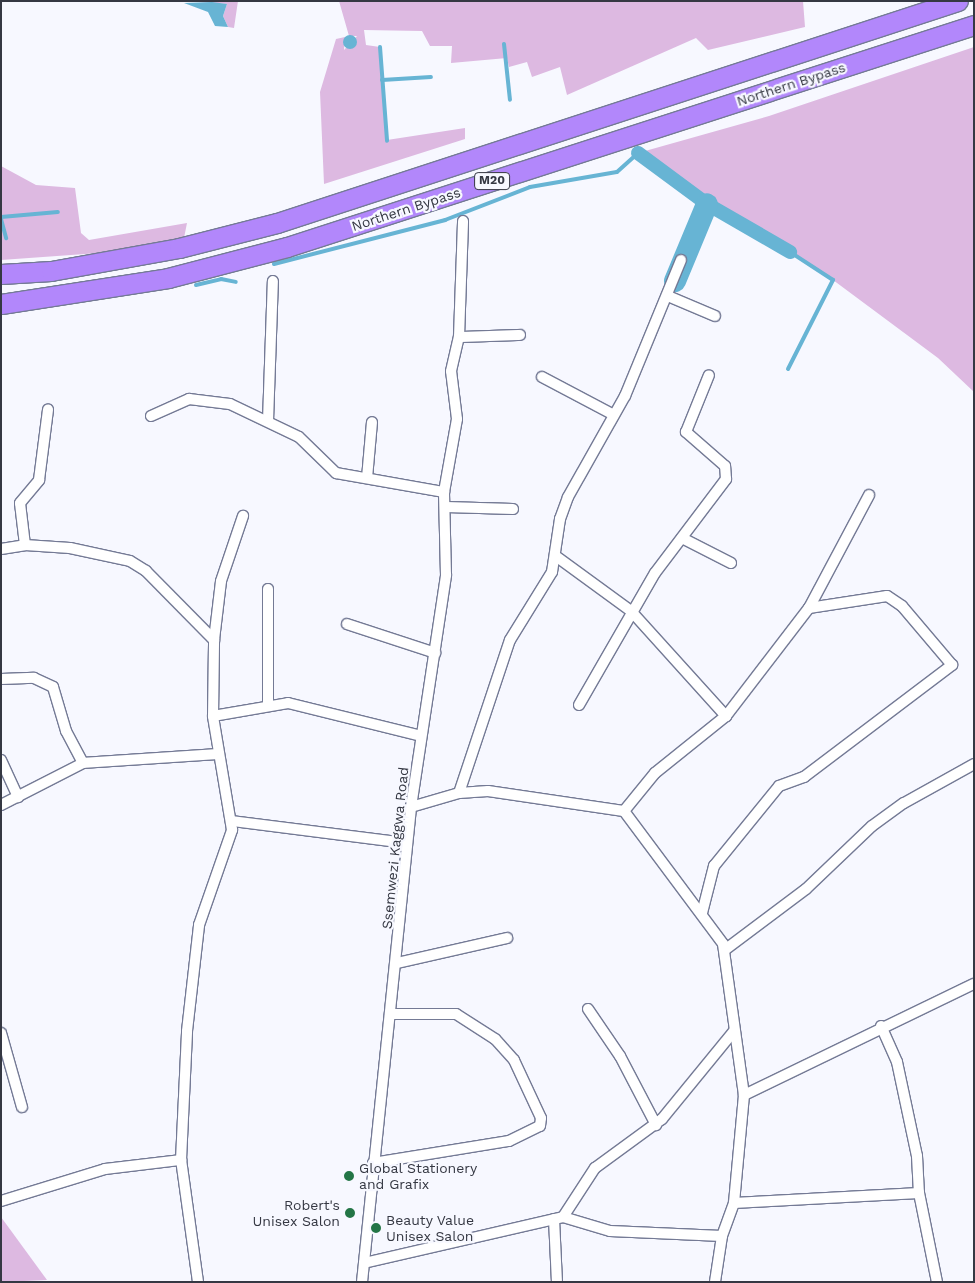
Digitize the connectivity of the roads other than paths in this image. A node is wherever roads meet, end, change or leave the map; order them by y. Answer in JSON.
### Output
{"nodes":[{"id":1,"x":958,"y":1,"type":"edge"},
{"id":2,"x":974,"y":25,"type":"edge"},
{"id":3,"x":463,"y":221,"type":"dead end"},
{"id":4,"x":681,"y":260,"type":"dead end"},
{"id":5,"x":1,"y":274,"type":"edge"},
{"id":6,"x":273,"y":281,"type":"dead end"},
{"id":7,"x":668,"y":296,"type":"junction"},
{"id":8,"x":1,"y":304,"type":"edge"},
{"id":9,"x":715,"y":316,"type":"dead end"},
{"id":10,"x":520,"y":335,"type":"dead end"},
{"id":11,"x":459,"y":337,"type":"junction"},
{"id":12,"x":709,"y":376,"type":"dead end"},
{"id":13,"x":542,"y":377,"type":"dead end"},
{"id":14,"x":48,"y":410,"type":"dead end"},
{"id":15,"x":614,"y":415,"type":"junction"},
{"id":16,"x":151,"y":416,"type":"dead end"},
{"id":17,"x":268,"y":420,"type":"junction"},
{"id":18,"x":372,"y":422,"type":"dead end"},
{"id":19,"x":366,"y":478,"type":"junction"},
{"id":20,"x":444,"y":492,"type":"junction"},
{"id":21,"x":869,"y":495,"type":"dead end"},
{"id":22,"x":446,"y":508,"type":"junction"},
{"id":23,"x":513,"y":509,"type":"dead end"},
{"id":24,"x":243,"y":516,"type":"dead end"},
{"id":25,"x":682,"y":538,"type":"junction"},
{"id":26,"x":25,"y":545,"type":"junction"},
{"id":27,"x":1,"y":549,"type":"edge"},
{"id":28,"x":557,"y":557,"type":"junction"},
{"id":29,"x":731,"y":564,"type":"dead end"},
{"id":30,"x":268,"y":589,"type":"dead end"},
{"id":31,"x":809,"y":608,"type":"junction"},
{"id":32,"x":631,"y":611,"type":"junction"},
{"id":33,"x":347,"y":624,"type":"dead end"},
{"id":34,"x":214,"y":640,"type":"junction"},
{"id":35,"x":435,"y":653,"type":"junction"},
{"id":36,"x":1,"y":679,"type":"edge"},
{"id":37,"x":580,"y":705,"type":"dead end"},
{"id":38,"x":268,"y":706,"type":"junction"},
{"id":39,"x":213,"y":716,"type":"junction"},
{"id":40,"x":726,"y":716,"type":"junction"},
{"id":41,"x":421,"y":736,"type":"junction"},
{"id":42,"x":218,"y":754,"type":"junction"},
{"id":43,"x":1,"y":760,"type":"edge"},
{"id":44,"x":83,"y":763,"type":"junction"},
{"id":45,"x":974,"y":764,"type":"edge"},
{"id":46,"x":459,"y":793,"type":"junction"},
{"id":47,"x":18,"y":797,"type":"junction"},
{"id":48,"x":1,"y":805,"type":"edge"},
{"id":49,"x":411,"y":807,"type":"junction"},
{"id":50,"x":624,"y":812,"type":"junction"},
{"id":51,"x":232,"y":821,"type":"junction"},
{"id":52,"x":408,"y":843,"type":"junction"},
{"id":53,"x":702,"y":912,"type":"junction"},
{"id":54,"x":507,"y":938,"type":"dead end"},
{"id":55,"x":726,"y":949,"type":"junction"},
{"id":56,"x":397,"y":963,"type":"junction"},
{"id":57,"x":974,"y":984,"type":"edge"},
{"id":58,"x":588,"y":1009,"type":"dead end"},
{"id":59,"x":391,"y":1014,"type":"junction"},
{"id":60,"x":881,"y":1026,"type":"junction"},
{"id":61,"x":734,"y":1031,"type":"junction"},
{"id":62,"x":1,"y":1033,"type":"edge"},
{"id":63,"x":744,"y":1095,"type":"junction"},
{"id":64,"x":22,"y":1107,"type":"dead end"},
{"id":65,"x":656,"y":1125,"type":"junction"},
{"id":66,"x":182,"y":1160,"type":"junction"},
{"id":67,"x":373,"y":1163,"type":"junction"},
{"id":68,"x":918,"y":1193,"type":"junction"},
{"id":69,"x":1,"y":1201,"type":"edge"},
{"id":70,"x":734,"y":1203,"type":"junction"},
{"id":71,"x":559,"y":1218,"type":"junction"},
{"id":72,"x":722,"y":1236,"type":"junction"},
{"id":73,"x":364,"y":1263,"type":"junction"},
{"id":74,"x":198,"y":1282,"type":"edge"},
{"id":75,"x":362,"y":1282,"type":"edge"},
{"id":76,"x":557,"y":1282,"type":"edge"},
{"id":77,"x":715,"y":1282,"type":"edge"},
{"id":78,"x":937,"y":1282,"type":"edge"}],
"edges":[{"from":1,"to":5,"type":"highway","name":"Northern Bypass","number":"M20"},
{"from":2,"to":8,"type":"highway","name":"Northern Bypass","number":"M20"},
{"from":3,"to":11,"type":"street","name":"Ssemwezi Kaggwa Road"},
{"from":4,"to":7,"type":"street"},
{"from":6,"to":17,"type":"street"},
{"from":7,"to":9,"type":"street"},
{"from":7,"to":15,"type":"street"},
{"from":10,"to":11,"type":"street"},
{"from":11,"to":20,"type":"street","name":"Ssemwezi Kaggwa Road"},
{"from":12,"to":25,"type":"street"},
{"from":13,"to":15,"type":"street"},
{"from":14,"to":26,"type":"street"},
{"from":15,"to":28,"type":"street"},
{"from":16,"to":17,"type":"street"},
{"from":17,"to":19,"type":"street"},
{"from":18,"to":19,"type":"street"},
{"from":19,"to":20,"type":"street"},
{"from":20,"to":22,"type":"street","name":"Ssemwezi Kaggwa Road"},
{"from":21,"to":31,"type":"street"},
{"from":22,"to":23,"type":"street"},
{"from":22,"to":35,"type":"street","name":"Ssemwezi Kaggwa Road"},
{"from":24,"to":34,"type":"street"},
{"from":25,"to":29,"type":"street"},
{"from":25,"to":32,"type":"street"},
{"from":26,"to":27,"type":"street"},
{"from":26,"to":34,"type":"street"},
{"from":28,"to":32,"type":"street"},
{"from":28,"to":46,"type":"street"},
{"from":30,"to":38,"type":"street"},
{"from":31,"to":40,"type":"street"},
{"from":31,"to":53,"type":"street"},
{"from":32,"to":37,"type":"street"},
{"from":32,"to":40,"type":"street"},
{"from":33,"to":35,"type":"street"},
{"from":34,"to":39,"type":"street"},
{"from":35,"to":41,"type":"street","name":"Ssemwezi Kaggwa Road"},
{"from":36,"to":44,"type":"street"},
{"from":38,"to":39,"type":"street"},
{"from":38,"to":41,"type":"street"},
{"from":39,"to":42,"type":"street"},
{"from":40,"to":50,"type":"street"},
{"from":41,"to":49,"type":"street","name":"Ssemwezi Kaggwa Road"},
{"from":42,"to":44,"type":"street"},
{"from":42,"to":51,"type":"street"},
{"from":43,"to":47,"type":"street"},
{"from":44,"to":47,"type":"street"},
{"from":45,"to":55,"type":"street"},
{"from":46,"to":49,"type":"street"},
{"from":46,"to":50,"type":"street"},
{"from":47,"to":48,"type":"street"},
{"from":49,"to":52,"type":"street","name":"Ssemwezi Kaggwa Road"},
{"from":50,"to":53,"type":"street"},
{"from":51,"to":52,"type":"street"},
{"from":51,"to":66,"type":"street"},
{"from":52,"to":56,"type":"street","name":"Ssemwezi Kaggwa Road"},
{"from":53,"to":55,"type":"street"},
{"from":54,"to":56,"type":"street"},
{"from":55,"to":61,"type":"street"},
{"from":56,"to":59,"type":"street","name":"Ssemwezi Kaggwa Road"},
{"from":57,"to":60,"type":"street"},
{"from":58,"to":65,"type":"street"},
{"from":59,"to":67,"type":"street","name":"Ssemwezi Kaggwa Road"},
{"from":59,"to":67,"type":"street"},
{"from":60,"to":63,"type":"street"},
{"from":60,"to":68,"type":"street"},
{"from":61,"to":63,"type":"street"},
{"from":61,"to":65,"type":"street"},
{"from":62,"to":64,"type":"street"},
{"from":63,"to":70,"type":"street"},
{"from":65,"to":71,"type":"street"},
{"from":66,"to":69,"type":"street"},
{"from":66,"to":74,"type":"street"},
{"from":67,"to":73,"type":"street","name":"Ssemwezi Kaggwa Road"},
{"from":68,"to":70,"type":"street"},
{"from":68,"to":78,"type":"street"},
{"from":70,"to":72,"type":"street"},
{"from":71,"to":72,"type":"street"},
{"from":71,"to":73,"type":"street"},
{"from":71,"to":76,"type":"street"},
{"from":72,"to":77,"type":"street"},
{"from":73,"to":75,"type":"street","name":"Ssemwezi Kaggwa Road"}]}
